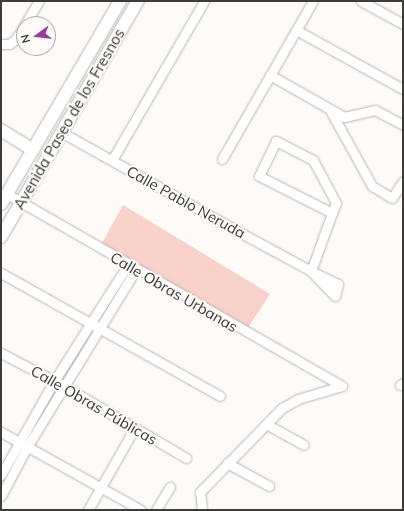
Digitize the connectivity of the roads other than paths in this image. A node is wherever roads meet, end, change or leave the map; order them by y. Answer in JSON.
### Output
{"nodes":[{"id":1,"x":39,"y":1,"type":"edge"},
{"id":2,"x":120,"y":1,"type":"edge"},
{"id":3,"x":138,"y":1,"type":"edge"},
{"id":4,"x":204,"y":1,"type":"edge"},
{"id":5,"x":313,"y":1,"type":"edge"},
{"id":6,"x":361,"y":1,"type":"edge"},
{"id":7,"x":30,"y":16,"type":"edge"},
{"id":8,"x":403,"y":24,"type":"edge"},
{"id":9,"x":296,"y":30,"type":"junction"},
{"id":10,"x":16,"y":38,"type":"edge"},
{"id":11,"x":1,"y":44,"type":"edge"},
{"id":12,"x":270,"y":75,"type":"junction"},
{"id":13,"x":403,"y":89,"type":"edge"},
{"id":14,"x":331,"y":112,"type":"junction"},
{"id":15,"x":403,"y":125,"type":"edge"},
{"id":16,"x":1,"y":130,"type":"edge"},
{"id":17,"x":61,"y":132,"type":"junction"},
{"id":18,"x":33,"y":150,"type":"junction"},
{"id":19,"x":222,"y":159,"type":"dead end"},
{"id":20,"x":112,"y":160,"type":"junction"},
{"id":21,"x":403,"y":181,"type":"edge"},
{"id":22,"x":4,"y":199,"type":"edge"},
{"id":23,"x":19,"y":202,"type":"junction"},
{"id":24,"x":332,"y":214,"type":"junction"},
{"id":25,"x":1,"y":237,"type":"edge"},
{"id":26,"x":127,"y":266,"type":"junction"},
{"id":27,"x":135,"y":271,"type":"junction"},
{"id":28,"x":1,"y":273,"type":"edge"},
{"id":29,"x":95,"y":326,"type":"junction"},
{"id":30,"x":1,"y":353,"type":"edge"},
{"id":31,"x":54,"y":381,"type":"junction"},
{"id":32,"x":64,"y":386,"type":"junction"},
{"id":33,"x":220,"y":396,"type":"dead end"},
{"id":34,"x":266,"y":424,"type":"junction"},
{"id":35,"x":134,"y":429,"type":"junction"},
{"id":36,"x":1,"y":432,"type":"edge"},
{"id":37,"x":19,"y":443,"type":"junction"},
{"id":38,"x":304,"y":445,"type":"dead end"},
{"id":39,"x":27,"y":447,"type":"junction"},
{"id":40,"x":186,"y":458,"type":"dead end"},
{"id":41,"x":227,"y":462,"type":"junction"},
{"id":42,"x":1,"y":475,"type":"edge"},
{"id":43,"x":269,"y":486,"type":"dead end"},
{"id":44,"x":170,"y":487,"type":"dead end"},
{"id":45,"x":101,"y":488,"type":"junction"},
{"id":46,"x":1,"y":496,"type":"edge"},
{"id":47,"x":88,"y":510,"type":"edge"},
{"id":48,"x":141,"y":510,"type":"edge"},
{"id":49,"x":156,"y":510,"type":"edge"},
{"id":50,"x":202,"y":510,"type":"edge"}],
"edges":[{"from":1,"to":7,"type":"street"},
{"from":2,"to":18,"type":"street","name":"Avenida Paseo de los Fresnos"},
{"from":3,"to":17,"type":"street","name":"Avenida Paseo de los Fresnos"},
{"from":4,"to":20,"type":"street"},
{"from":5,"to":9,"type":"street"},
{"from":6,"to":8,"type":"street"},
{"from":9,"to":12,"type":"street"},
{"from":9,"to":13,"type":"street"},
{"from":10,"to":11,"type":"street"},
{"from":12,"to":14,"type":"street"},
{"from":12,"to":19,"type":"street"},
{"from":14,"to":15,"type":"street"},
{"from":14,"to":21,"type":"street"},
{"from":16,"to":18,"type":"street"},
{"from":17,"to":20,"type":"street","name":"Calle Pablo Neruda"},
{"from":17,"to":23,"type":"street","name":"Avenida Paseo de los Fresnos"},
{"from":18,"to":22,"type":"street","name":"Avenida Paseo de los Fresnos"},
{"from":20,"to":24,"type":"street","name":"Calle Pablo Neruda"},
{"from":22,"to":23,"type":"street","name":"Calle Obras Urbanas"},
{"from":23,"to":25,"type":"street","name":"Avenida Paseo de los Fresnos"},
{"from":23,"to":26,"type":"street","name":"Calle Obras Urbanas"},
{"from":24,"to":24,"type":"street"},
{"from":26,"to":27,"type":"street","name":"Calle Obras Urbanas"},
{"from":26,"to":29,"type":"street"},
{"from":27,"to":29,"type":"street"},
{"from":27,"to":34,"type":"street","name":"Calle Obras Urbanas"},
{"from":28,"to":29,"type":"street"},
{"from":29,"to":31,"type":"street"},
{"from":29,"to":32,"type":"street"},
{"from":29,"to":33,"type":"street"},
{"from":30,"to":31,"type":"street","name":"Calle Obras Públicas"},
{"from":31,"to":32,"type":"street","name":"Calle Obras Públicas"},
{"from":31,"to":37,"type":"street"},
{"from":32,"to":35,"type":"street","name":"Calle Obras Públicas"},
{"from":32,"to":39,"type":"street"},
{"from":34,"to":38,"type":"street"},
{"from":34,"to":41,"type":"street"},
{"from":35,"to":40,"type":"street","name":"Calle Obras Públicas"},
{"from":35,"to":45,"type":"street"},
{"from":36,"to":37,"type":"street"},
{"from":37,"to":39,"type":"street"},
{"from":37,"to":42,"type":"street"},
{"from":39,"to":45,"type":"street"},
{"from":39,"to":46,"type":"street"},
{"from":41,"to":43,"type":"street"},
{"from":41,"to":50,"type":"street"},
{"from":44,"to":49,"type":"street"},
{"from":45,"to":47,"type":"street"},
{"from":45,"to":48,"type":"street"}]}
